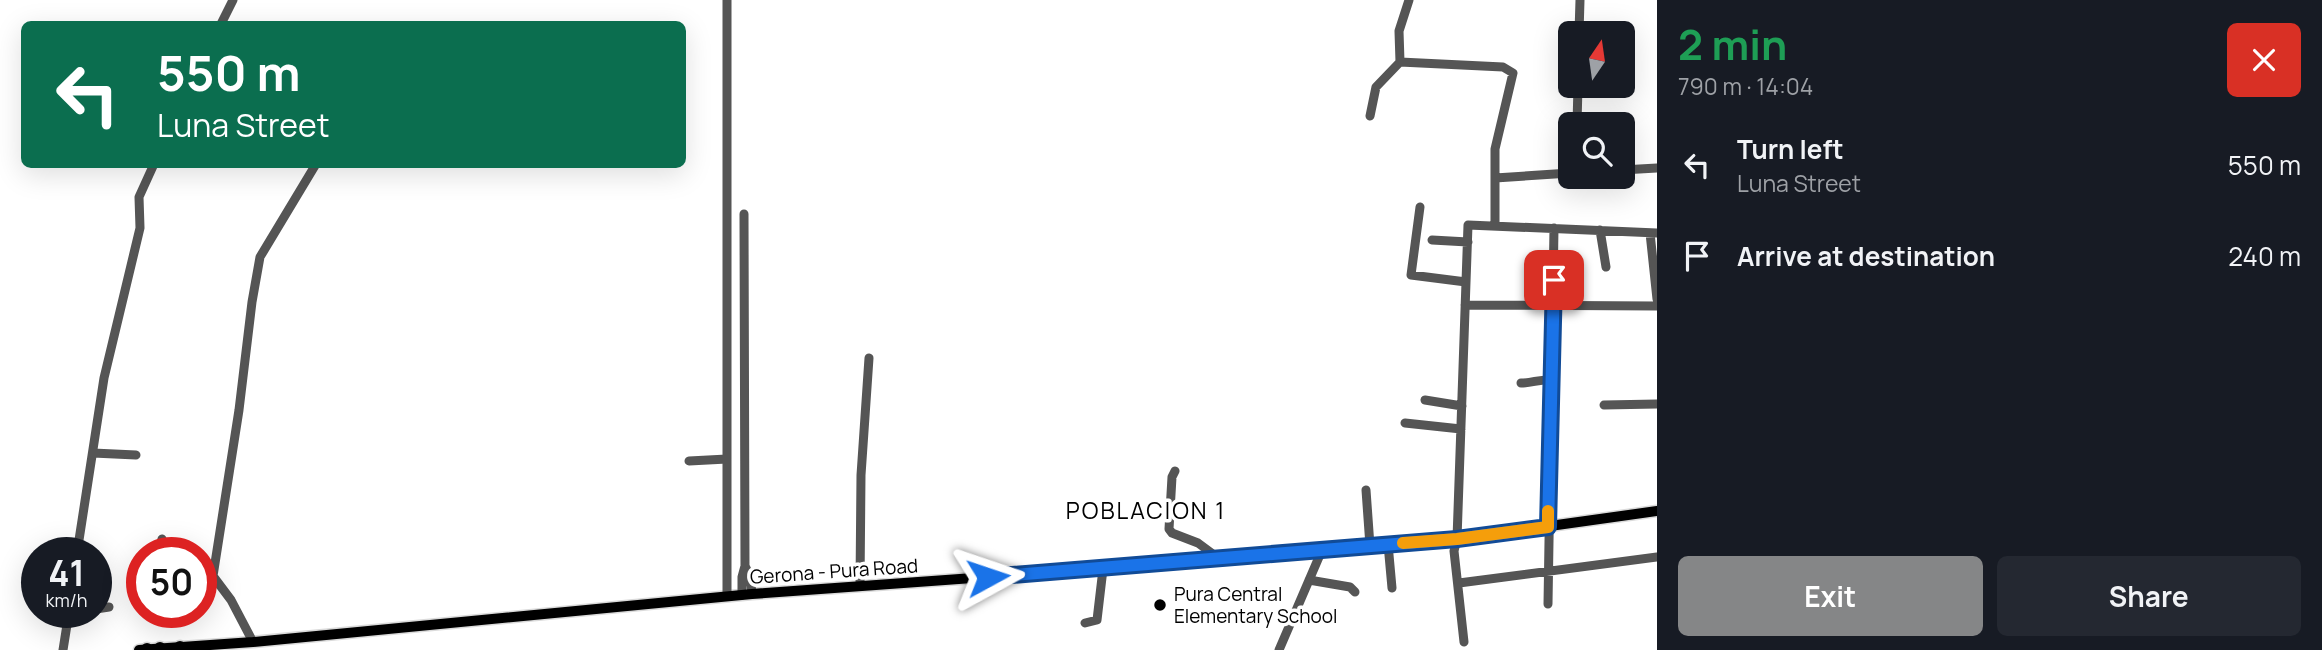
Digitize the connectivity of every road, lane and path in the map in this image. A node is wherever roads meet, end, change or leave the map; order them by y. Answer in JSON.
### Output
{"nodes":[{"id":1,"x":233,"y":0,"type":"edge"},
{"id":2,"x":727,"y":0,"type":"edge"},
{"id":3,"x":1409,"y":0,"type":"edge"},
{"id":4,"x":1580,"y":0,"type":"edge"},
{"id":5,"x":222,"y":21,"type":"edge"},
{"id":6,"x":1579,"y":21,"type":"edge"},
{"id":7,"x":1400,"y":62,"type":"junction"},
{"id":8,"x":1370,"y":117,"type":"dead end"},
{"id":9,"x":1657,"y":167,"type":"edge"},
{"id":10,"x":152,"y":168,"type":"edge"},
{"id":11,"x":314,"y":168,"type":"edge"},
{"id":12,"x":1635,"y":169,"type":"edge"},
{"id":13,"x":1558,"y":174,"type":"edge"},
{"id":14,"x":1495,"y":178,"type":"junction"},
{"id":15,"x":1420,"y":206,"type":"dead end"},
{"id":16,"x":744,"y":214,"type":"dead end"},
{"id":17,"x":1495,"y":226,"type":"junction"},
{"id":18,"x":1554,"y":229,"type":"junction"},
{"id":19,"x":1600,"y":230,"type":"junction"},
{"id":20,"x":1654,"y":233,"type":"edge"},
{"id":21,"x":1432,"y":240,"type":"dead end"},
{"id":22,"x":1468,"y":242,"type":"junction"},
{"id":23,"x":1606,"y":267,"type":"dead end"},
{"id":24,"x":1466,"y":282,"type":"junction"},
{"id":25,"x":1657,"y":299,"type":"edge"},
{"id":26,"x":1465,"y":305,"type":"junction"},
{"id":27,"x":1554,"y":306,"type":"junction"},
{"id":28,"x":1657,"y":306,"type":"edge"},
{"id":29,"x":869,"y":358,"type":"dead end"},
{"id":30,"x":1552,"y":380,"type":"junction"},
{"id":31,"x":1521,"y":383,"type":"dead end"},
{"id":32,"x":1425,"y":400,"type":"dead end"},
{"id":33,"x":1657,"y":404,"type":"edge"},
{"id":34,"x":1604,"y":405,"type":"dead end"},
{"id":35,"x":1462,"y":406,"type":"junction"},
{"id":36,"x":1405,"y":423,"type":"dead end"},
{"id":37,"x":1461,"y":429,"type":"junction"},
{"id":38,"x":93,"y":453,"type":"junction"},
{"id":39,"x":136,"y":455,"type":"dead end"},
{"id":40,"x":727,"y":459,"type":"junction"},
{"id":41,"x":689,"y":461,"type":"dead end"},
{"id":42,"x":1175,"y":471,"type":"dead end"},
{"id":43,"x":1366,"y":490,"type":"dead end"},
{"id":44,"x":1657,"y":512,"type":"edge"},
{"id":45,"x":1548,"y":527,"type":"junction"},
{"id":46,"x":80,"y":537,"type":"edge"},
{"id":47,"x":1457,"y":539,"type":"junction"},
{"id":48,"x":1388,"y":544,"type":"junction"},
{"id":49,"x":1370,"y":546,"type":"junction"},
{"id":50,"x":217,"y":550,"type":"edge"},
{"id":51,"x":1322,"y":550,"type":"junction"},
{"id":52,"x":1657,"y":557,"type":"edge"},
{"id":53,"x":1221,"y":560,"type":"junction"},
{"id":54,"x":1103,"y":569,"type":"junction"},
{"id":55,"x":1547,"y":572,"type":"junction"},
{"id":56,"x":1310,"y":580,"type":"junction"},
{"id":57,"x":217,"y":581,"type":"edge"},
{"id":58,"x":1459,"y":583,"type":"junction"},
{"id":59,"x":860,"y":586,"type":"junction"},
{"id":60,"x":1392,"y":588,"type":"dead end"},
{"id":61,"x":1355,"y":592,"type":"dead end"},
{"id":62,"x":747,"y":595,"type":"junction"},
{"id":63,"x":727,"y":596,"type":"junction"},
{"id":64,"x":1548,"y":604,"type":"dead end"},
{"id":65,"x":1085,"y":623,"type":"dead end"},
{"id":66,"x":66,"y":628,"type":"edge"},
{"id":67,"x":253,"y":642,"type":"junction"},
{"id":68,"x":1464,"y":642,"type":"dead end"},
{"id":69,"x":153,"y":649,"type":"edge"},
{"id":70,"x":178,"y":649,"type":"edge"},
{"id":71,"x":63,"y":650,"type":"edge"},
{"id":72,"x":139,"y":650,"type":"edge"},
{"id":73,"x":1279,"y":650,"type":"edge"}],
"edges":[{"from":1,"to":5,"type":"street"},
{"from":2,"to":40,"type":"street"},
{"from":3,"to":7,"type":"street"},
{"from":4,"to":6,"type":"street"},
{"from":7,"to":8,"type":"street"},
{"from":7,"to":14,"type":"street"},
{"from":9,"to":12,"type":"street"},
{"from":10,"to":38,"type":"street"},
{"from":11,"to":50,"type":"street"},
{"from":13,"to":14,"type":"street"},
{"from":14,"to":17,"type":"street"},
{"from":15,"to":24,"type":"street"},
{"from":16,"to":62,"type":"street"},
{"from":17,"to":18,"type":"street"},
{"from":17,"to":22,"type":"street"},
{"from":18,"to":19,"type":"street"},
{"from":18,"to":27,"type":"street"},
{"from":19,"to":20,"type":"street"},
{"from":19,"to":23,"type":"street"},
{"from":20,"to":25,"type":"street"},
{"from":21,"to":22,"type":"street"},
{"from":22,"to":24,"type":"street"},
{"from":24,"to":26,"type":"street"},
{"from":26,"to":27,"type":"street"},
{"from":26,"to":35,"type":"street"},
{"from":27,"to":28,"type":"street"},
{"from":27,"to":30,"type":"street"},
{"from":29,"to":59,"type":"street"},
{"from":30,"to":31,"type":"street"},
{"from":30,"to":45,"type":"street"},
{"from":32,"to":35,"type":"street"},
{"from":33,"to":34,"type":"street"},
{"from":35,"to":37,"type":"street"},
{"from":36,"to":37,"type":"street"},
{"from":37,"to":47,"type":"street"},
{"from":38,"to":39,"type":"street"},
{"from":38,"to":46,"type":"street"},
{"from":40,"to":41,"type":"street"},
{"from":40,"to":63,"type":"street"},
{"from":42,"to":53,"type":"street"},
{"from":43,"to":49,"type":"street"},
{"from":44,"to":45,"type":"main road","name":"Gerona - Pura Road"},
{"from":45,"to":47,"type":"main road","name":"Gerona - Pura Road"},
{"from":45,"to":55,"type":"street"},
{"from":47,"to":48,"type":"main road","name":"Gerona - Pura Road"},
{"from":47,"to":58,"type":"street"},
{"from":48,"to":49,"type":"main road","name":"Gerona - Pura Road"},
{"from":48,"to":60,"type":"street"},
{"from":49,"to":51,"type":"main road","name":"Gerona - Pura Road"},
{"from":51,"to":53,"type":"main road","name":"Gerona - Pura Road"},
{"from":51,"to":56,"type":"street"},
{"from":52,"to":55,"type":"street"},
{"from":53,"to":54,"type":"main road","name":"Gerona - Pura Road"},
{"from":54,"to":59,"type":"main road","name":"Gerona - Pura Road"},
{"from":54,"to":65,"type":"street"},
{"from":55,"to":58,"type":"street"},
{"from":55,"to":64,"type":"street"},
{"from":56,"to":61,"type":"street"},
{"from":56,"to":73,"type":"street"},
{"from":57,"to":67,"type":"street"},
{"from":58,"to":68,"type":"street"},
{"from":59,"to":62,"type":"main road","name":"Gerona - Pura Road"},
{"from":62,"to":63,"type":"main road","name":"Gerona - Pura Road"},
{"from":63,"to":67,"type":"main road","name":"Gerona - Pura Road"},
{"from":66,"to":71,"type":"street"},
{"from":67,"to":70,"type":"main road","name":"Gerona - Pura Road"},
{"from":69,"to":70,"type":"main road","name":"Gerona - Pura Road"},
{"from":69,"to":72,"type":"main road","name":"Gerona - Pura Road"}]}
